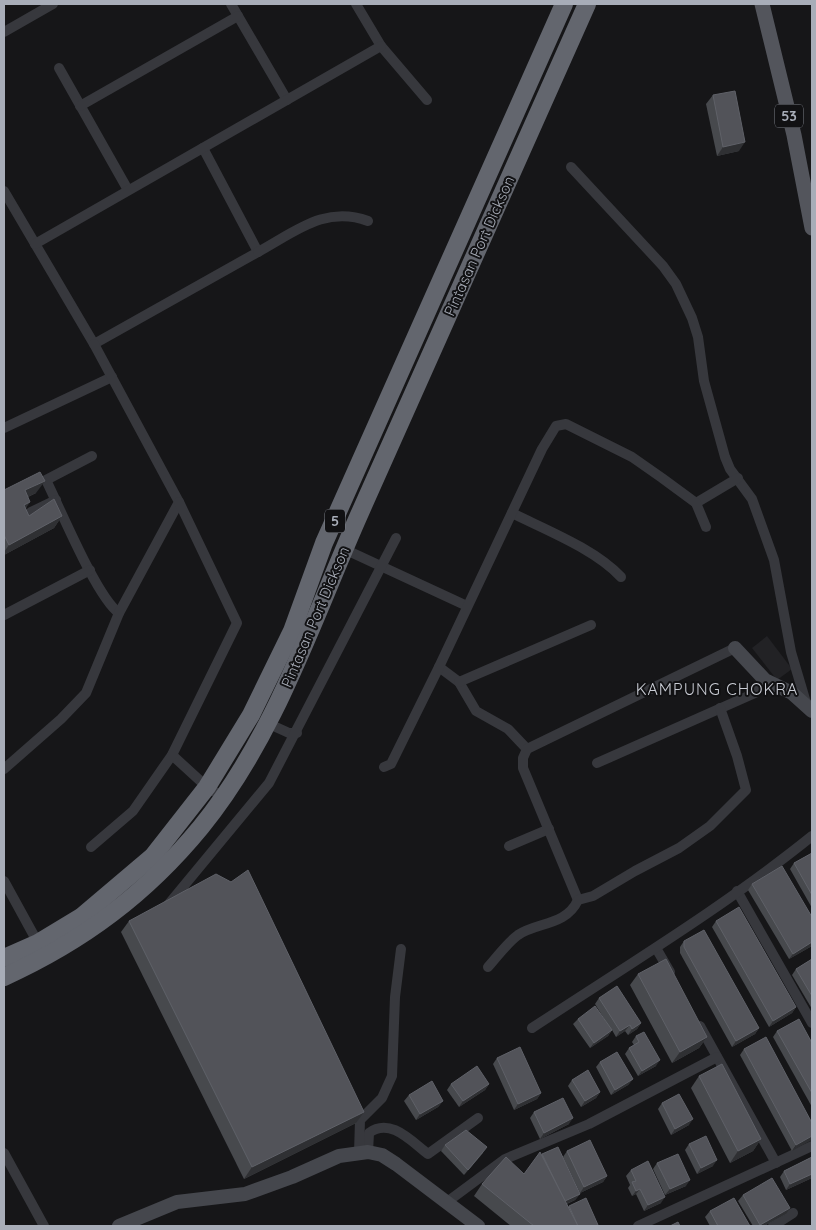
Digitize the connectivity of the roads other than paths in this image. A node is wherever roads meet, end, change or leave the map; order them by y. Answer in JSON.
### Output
{"nodes":[{"id":1,"x":231,"y":4,"type":"edge"},
{"id":2,"x":356,"y":4,"type":"edge"},
{"id":3,"x":564,"y":4,"type":"edge"},
{"id":4,"x":587,"y":4,"type":"edge"},
{"id":5,"x":762,"y":4,"type":"edge"},
{"id":6,"x":50,"y":5,"type":"edge"},
{"id":7,"x":238,"y":16,"type":"junction"},
{"id":8,"x":4,"y":32,"type":"edge"},
{"id":9,"x":381,"y":46,"type":"junction"},
{"id":10,"x":59,"y":68,"type":"dead end"},
{"id":11,"x":286,"y":100,"type":"junction"},
{"id":12,"x":427,"y":100,"type":"dead end"},
{"id":13,"x":80,"y":106,"type":"junction"},
{"id":14,"x":203,"y":148,"type":"junction"},
{"id":15,"x":570,"y":167,"type":"dead end"},
{"id":16,"x":128,"y":190,"type":"junction"},
{"id":17,"x":4,"y":191,"type":"edge"},
{"id":18,"x":368,"y":221,"type":"dead end"},
{"id":19,"x":812,"y":228,"type":"edge"},
{"id":20,"x":35,"y":244,"type":"junction"},
{"id":21,"x":258,"y":252,"type":"junction"},
{"id":22,"x":94,"y":344,"type":"junction"},
{"id":23,"x":112,"y":377,"type":"junction"},
{"id":24,"x":4,"y":428,"type":"edge"},
{"id":25,"x":92,"y":456,"type":"dead end"},
{"id":26,"x":738,"y":478,"type":"junction"},
{"id":27,"x":354,"y":480,"type":"junction"},
{"id":28,"x":56,"y":500,"type":"junction"},
{"id":29,"x":179,"y":502,"type":"junction"},
{"id":30,"x":696,"y":503,"type":"junction"},
{"id":31,"x":31,"y":512,"type":"edge"},
{"id":32,"x":512,"y":513,"type":"junction"},
{"id":33,"x":706,"y":527,"type":"dead end"},
{"id":34,"x":396,"y":538,"type":"dead end"},
{"id":35,"x":344,"y":549,"type":"junction"},
{"id":36,"x":379,"y":566,"type":"junction"},
{"id":37,"x":90,"y":570,"type":"junction"},
{"id":38,"x":621,"y":577,"type":"dead end"},
{"id":39,"x":467,"y":606,"type":"junction"},
{"id":40,"x":120,"y":614,"type":"junction"},
{"id":41,"x":4,"y":615,"type":"edge"},
{"id":42,"x":591,"y":624,"type":"dead end"},
{"id":43,"x":292,"y":631,"type":"junction"},
{"id":44,"x":735,"y":648,"type":"joint"},
{"id":45,"x":439,"y":668,"type":"junction"},
{"id":46,"x":765,"y":680,"type":"junction"},
{"id":47,"x":459,"y":682,"type":"junction"},
{"id":48,"x":720,"y":708,"type":"junction"},
{"id":49,"x":810,"y":708,"type":"edge"},
{"id":50,"x":267,"y":723,"type":"junction"},
{"id":51,"x":297,"y":733,"type":"junction"},
{"id":52,"x":527,"y":749,"type":"junction"},
{"id":53,"x":172,"y":755,"type":"junction"},
{"id":54,"x":597,"y":762,"type":"dead end"},
{"id":55,"x":384,"y":767,"type":"dead end"},
{"id":56,"x":4,"y":769,"type":"edge"},
{"id":57,"x":207,"y":787,"type":"junction"},
{"id":58,"x":223,"y":797,"type":"junction"},
{"id":59,"x":549,"y":829,"type":"junction"},
{"id":60,"x":812,"y":836,"type":"edge"},
{"id":61,"x":510,"y":846,"type":"dead end"},
{"id":62,"x":91,"y":847,"type":"dead end"},
{"id":63,"x":4,"y":881,"type":"edge"},
{"id":64,"x":737,"y":891,"type":"junction"},
{"id":65,"x":8,"y":899,"type":"edge"},
{"id":66,"x":578,"y":900,"type":"junction"},
{"id":67,"x":156,"y":914,"type":"edge"},
{"id":68,"x":38,"y":943,"type":"junction"},
{"id":69,"x":656,"y":948,"type":"junction"},
{"id":70,"x":401,"y":950,"type":"dead end"},
{"id":71,"x":4,"y":958,"type":"edge"},
{"id":72,"x":488,"y":967,"type":"dead end"},
{"id":73,"x":4,"y":977,"type":"edge"},
{"id":74,"x":675,"y":981,"type":"edge"},
{"id":75,"x":694,"y":1015,"type":"edge"},
{"id":76,"x":812,"y":1023,"type":"edge"},
{"id":77,"x":532,"y":1028,"type":"dead end"},
{"id":78,"x":718,"y":1057,"type":"junction"},
{"id":79,"x":478,"y":1118,"type":"dead end"},
{"id":80,"x":812,"y":1146,"type":"edge"},
{"id":81,"x":363,"y":1152,"type":"junction"},
{"id":82,"x":4,"y":1153,"type":"edge"},
{"id":83,"x":776,"y":1163,"type":"junction"},
{"id":84,"x":447,"y":1202,"type":"junction"},
{"id":85,"x":793,"y":1213,"type":"dead end"},
{"id":86,"x":44,"y":1226,"type":"edge"},
{"id":87,"x":119,"y":1226,"type":"edge"},
{"id":88,"x":478,"y":1226,"type":"edge"},
{"id":89,"x":638,"y":1226,"type":"edge"},
{"id":90,"x":773,"y":1226,"type":"edge"}],
"edges":[{"from":1,"to":7,"type":"street"},
{"from":2,"to":9,"type":"street"},
{"from":3,"to":27,"type":"highway","name":"Pintasan Port Dickson","number":"5"},
{"from":4,"to":35,"type":"highway","name":"Pintasan Port Dickson","number":"5"},
{"from":5,"to":19,"type":"main road","number":"53"},
{"from":6,"to":8,"type":"street"},
{"from":7,"to":11,"type":"street"},
{"from":7,"to":13,"type":"street"},
{"from":9,"to":11,"type":"street"},
{"from":9,"to":12,"type":"street"},
{"from":10,"to":13,"type":"street"},
{"from":11,"to":14,"type":"street"},
{"from":13,"to":16,"type":"street"},
{"from":14,"to":16,"type":"street"},
{"from":14,"to":21,"type":"street"},
{"from":15,"to":26,"type":"street"},
{"from":16,"to":20,"type":"street"},
{"from":17,"to":20,"type":"street"},
{"from":18,"to":21,"type":"street"},
{"from":20,"to":22,"type":"street"},
{"from":21,"to":22,"type":"street"},
{"from":22,"to":23,"type":"street"},
{"from":23,"to":24,"type":"street"},
{"from":23,"to":29,"type":"street"},
{"from":25,"to":28,"type":"street"},
{"from":26,"to":30,"type":"street"},
{"from":26,"to":49,"type":"street"},
{"from":27,"to":35,"type":"highway"},
{"from":27,"to":43,"type":"highway","name":"Pintasan Port Dickson","number":"5"},
{"from":28,"to":31,"type":"street"},
{"from":28,"to":37,"type":"street"},
{"from":29,"to":40,"type":"street"},
{"from":29,"to":53,"type":"street"},
{"from":30,"to":32,"type":"street"},
{"from":30,"to":33,"type":"street"},
{"from":32,"to":38,"type":"street"},
{"from":32,"to":39,"type":"street"},
{"from":34,"to":36,"type":"street"},
{"from":35,"to":36,"type":"street"},
{"from":35,"to":43,"type":"highway"},
{"from":35,"to":50,"type":"highway","name":"Pintasan Port Dickson","number":"5"},
{"from":36,"to":39,"type":"street"},
{"from":36,"to":51,"type":"street"},
{"from":37,"to":40,"type":"street"},
{"from":37,"to":41,"type":"street"},
{"from":39,"to":45,"type":"street"},
{"from":40,"to":56,"type":"street"},
{"from":42,"to":47,"type":"street"},
{"from":43,"to":57,"type":"highway","name":"Pintasan Port Dickson","number":"5"},
{"from":44,"to":46,"type":"street"},
{"from":44,"to":52,"type":"street"},
{"from":45,"to":47,"type":"street"},
{"from":45,"to":55,"type":"street"},
{"from":46,"to":48,"type":"street"},
{"from":46,"to":49,"type":"street"},
{"from":47,"to":52,"type":"street"},
{"from":48,"to":54,"type":"street"},
{"from":48,"to":66,"type":"street"},
{"from":50,"to":51,"type":"street"},
{"from":50,"to":58,"type":"highway","name":"Pintasan Port Dickson","number":"5"},
{"from":51,"to":67,"type":"street"},
{"from":52,"to":59,"type":"street"},
{"from":53,"to":57,"type":"street"},
{"from":53,"to":62,"type":"street"},
{"from":57,"to":58,"type":"street"},
{"from":57,"to":68,"type":"highway","name":"Pintasan Port Dickson","number":"5"},
{"from":58,"to":73,"type":"highway","name":"Pintasan Port Dickson","number":"5"},
{"from":59,"to":61,"type":"street"},
{"from":59,"to":66,"type":"street"},
{"from":60,"to":64,"type":"street"},
{"from":63,"to":65,"type":"street"},
{"from":64,"to":69,"type":"street"},
{"from":64,"to":76,"type":"street"},
{"from":65,"to":68,"type":"street"},
{"from":66,"to":72,"type":"street"},
{"from":68,"to":71,"type":"highway","name":"Pintasan Port Dickson","number":"5"},
{"from":69,"to":74,"type":"street"},
{"from":69,"to":77,"type":"street"},
{"from":70,"to":81,"type":"street"},
{"from":75,"to":78,"type":"street"},
{"from":78,"to":83,"type":"street"},
{"from":78,"to":84,"type":"street"},
{"from":79,"to":81,"type":"street"},
{"from":80,"to":83,"type":"street"},
{"from":81,"to":84,"type":"street"},
{"from":81,"to":87,"type":"street"},
{"from":82,"to":86,"type":"street"},
{"from":83,"to":89,"type":"street"},
{"from":84,"to":88,"type":"street"},
{"from":85,"to":90,"type":"street"}]}
